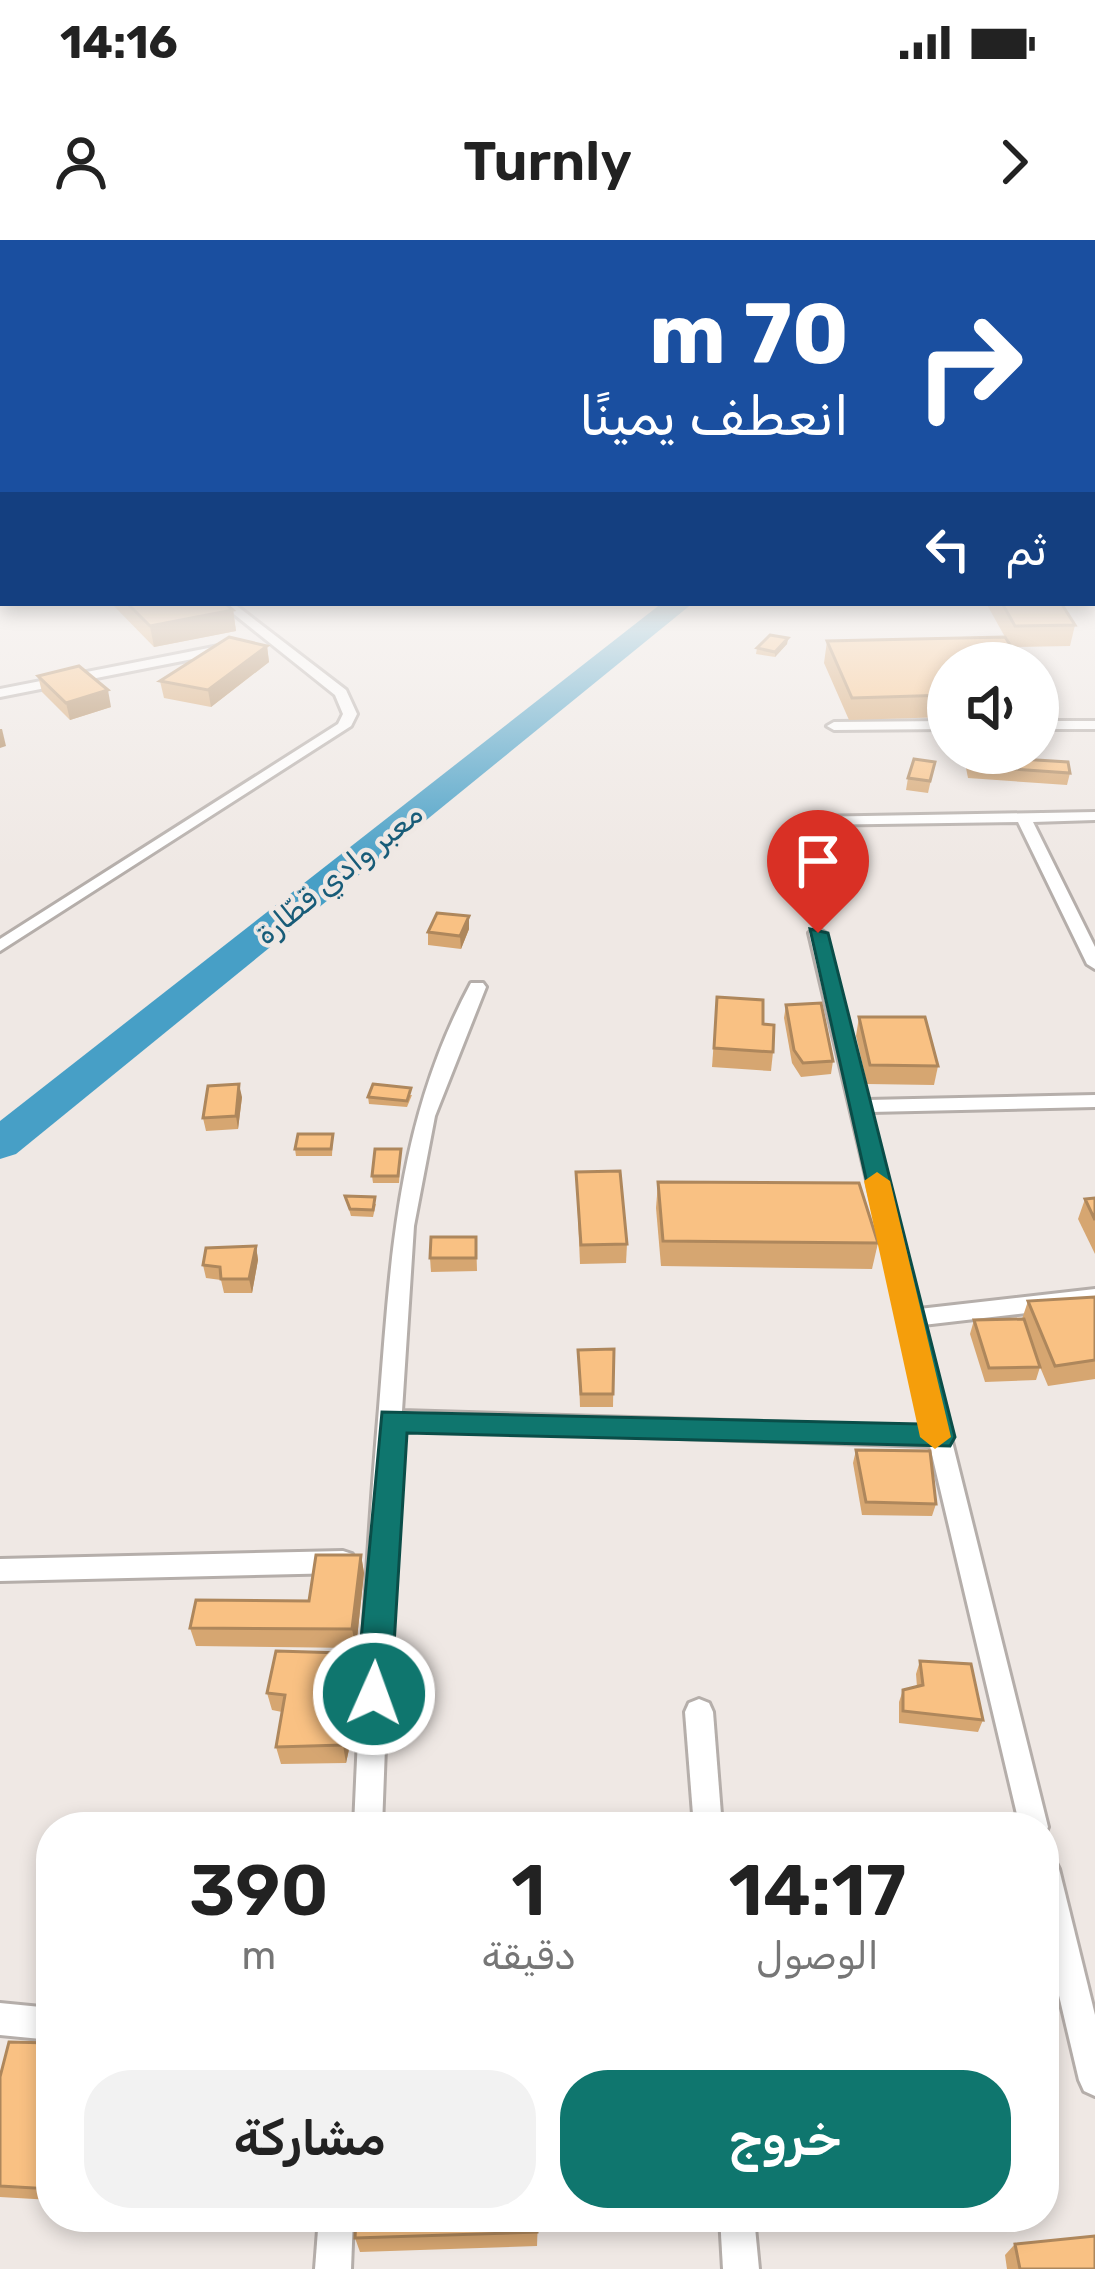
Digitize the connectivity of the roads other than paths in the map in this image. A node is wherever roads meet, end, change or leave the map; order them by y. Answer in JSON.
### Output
{"nodes":[{"id":1,"x":67,"y":680,"type":"edge"},
{"id":2,"x":324,"y":680,"type":"edge"},
{"id":3,"x":0,"y":693,"type":"edge"},
{"id":4,"x":927,"y":725,"type":"edge"},
{"id":5,"x":1059,"y":725,"type":"edge"},
{"id":6,"x":1095,"y":725,"type":"edge"},
{"id":7,"x":834,"y":726,"type":"dead end"},
{"id":8,"x":1095,"y":816,"type":"edge"},
{"id":9,"x":1023,"y":817,"type":"junction"},
{"id":10,"x":809,"y":821,"type":"dead end"},
{"id":11,"x":818,"y":933,"type":"dead end"},
{"id":12,"x":0,"y":946,"type":"edge"},
{"id":13,"x":1095,"y":964,"type":"edge"},
{"id":14,"x":477,"y":987,"type":"dead end"},
{"id":15,"x":1095,"y":1101,"type":"edge"},
{"id":16,"x":859,"y":1106,"type":"junction"},
{"id":17,"x":1095,"y":1298,"type":"edge"},
{"id":18,"x":910,"y":1318,"type":"junction"},
{"id":19,"x":393,"y":1420,"type":"junction"},
{"id":20,"x":940,"y":1437,"type":"junction"},
{"id":21,"x":380,"y":1561,"type":"junction"},
{"id":22,"x":0,"y":1570,"type":"edge"},
{"id":23,"x":699,"y":1712,"type":"dead end"},
{"id":24,"x":369,"y":1812,"type":"edge"},
{"id":25,"x":707,"y":1812,"type":"edge"},
{"id":26,"x":1030,"y":1812,"type":"edge"},
{"id":27,"x":1059,"y":1931,"type":"edge"},
{"id":28,"x":0,"y":2019,"type":"edge"},
{"id":29,"x":36,"y":2023,"type":"edge"},
{"id":30,"x":1095,"y":2080,"type":"edge"},
{"id":31,"x":335,"y":2232,"type":"edge"},
{"id":32,"x":738,"y":2232,"type":"edge"},
{"id":33,"x":333,"y":2269,"type":"edge"},
{"id":34,"x":741,"y":2269,"type":"edge"}],
"edges":[{"from":1,"to":3,"type":"street"},
{"from":2,"to":12,"type":"street"},
{"from":4,"to":7,"type":"street"},
{"from":5,"to":6,"type":"street"},
{"from":8,"to":9,"type":"street"},
{"from":9,"to":10,"type":"street"},
{"from":9,"to":13,"type":"street"},
{"from":11,"to":16,"type":"street"},
{"from":14,"to":19,"type":"street"},
{"from":15,"to":16,"type":"street"},
{"from":16,"to":18,"type":"street"},
{"from":17,"to":18,"type":"street"},
{"from":18,"to":20,"type":"street"},
{"from":19,"to":20,"type":"street"},
{"from":19,"to":21,"type":"street"},
{"from":20,"to":26,"type":"street"},
{"from":21,"to":22,"type":"street"},
{"from":21,"to":24,"type":"street"},
{"from":23,"to":25,"type":"street"},
{"from":27,"to":30,"type":"street"},
{"from":28,"to":29,"type":"street"},
{"from":31,"to":33,"type":"street"},
{"from":32,"to":34,"type":"street"}]}
